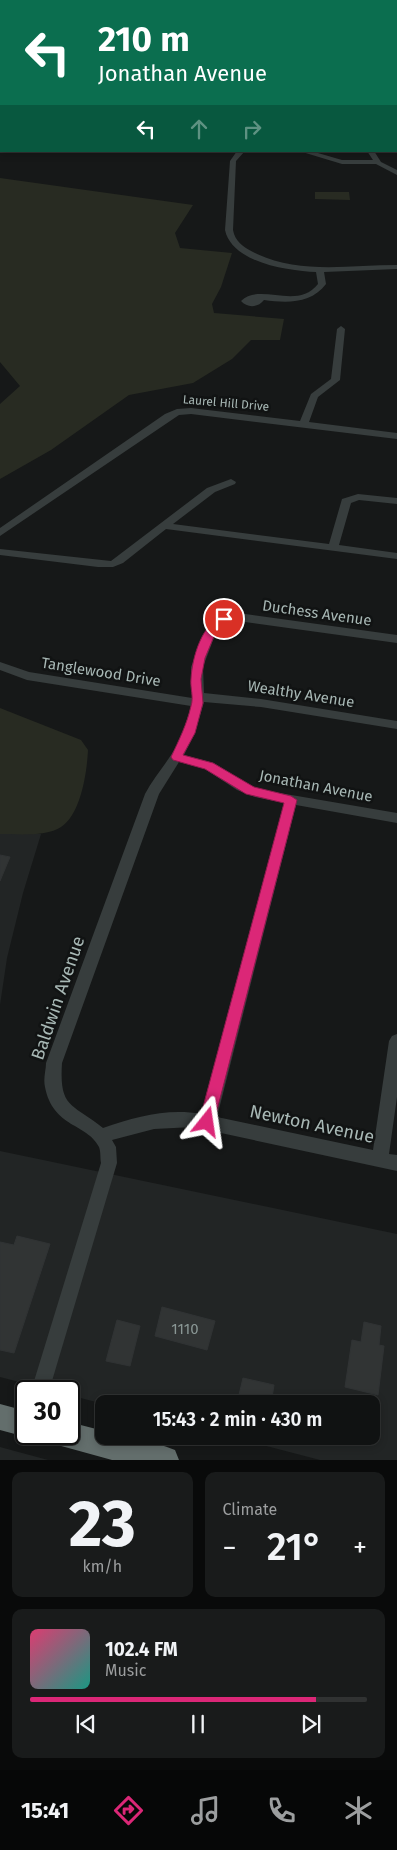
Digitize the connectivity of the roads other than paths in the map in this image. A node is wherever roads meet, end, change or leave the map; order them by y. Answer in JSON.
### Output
{"nodes":[{"id":1,"x":241,"y":152,"type":"edge"},
{"id":2,"x":306,"y":152,"type":"edge"},
{"id":3,"x":371,"y":152,"type":"edge"},
{"id":4,"x":378,"y":162,"type":"junction"},
{"id":5,"x":397,"y":173,"type":"edge"},
{"id":6,"x":397,"y":267,"type":"edge"},
{"id":7,"x":320,"y":270,"type":"junction"},
{"id":8,"x":261,"y":297,"type":"dead end"},
{"id":9,"x":341,"y":329,"type":"dead end"},
{"id":10,"x":303,"y":425,"type":"junction"},
{"id":11,"x":397,"y":436,"type":"edge"},
{"id":12,"x":231,"y":482,"type":"dead end"},
{"id":13,"x":397,"y":501,"type":"edge"},
{"id":14,"x":164,"y":526,"type":"junction"},
{"id":15,"x":0,"y":533,"type":"edge"},
{"id":16,"x":333,"y":548,"type":"junction"},
{"id":17,"x":0,"y":552,"type":"edge"},
{"id":18,"x":397,"y":556,"type":"edge"},
{"id":19,"x":232,"y":617,"type":"joint"},
{"id":20,"x":397,"y":639,"type":"edge"},
{"id":21,"x":0,"y":666,"type":"edge"},
{"id":22,"x":198,"y":700,"type":"junction"},
{"id":23,"x":397,"y":725,"type":"edge"},
{"id":24,"x":177,"y":757,"type":"junction"},
{"id":25,"x":291,"y":800,"type":"junction"},
{"id":26,"x":397,"y":818,"type":"edge"},
{"id":27,"x":397,"y":1041,"type":"edge"},
{"id":28,"x":207,"y":1122,"type":"junction"},
{"id":29,"x":103,"y":1136,"type":"junction"},
{"id":30,"x":380,"y":1159,"type":"junction"},
{"id":31,"x":397,"y":1163,"type":"edge"},
{"id":32,"x":43,"y":1380,"type":"edge"},
{"id":33,"x":0,"y":1417,"type":"edge"},
{"id":34,"x":15,"y":1421,"type":"edge"},
{"id":35,"x":80,"y":1438,"type":"edge"},
{"id":36,"x":166,"y":1460,"type":"edge"}],
"edges":[{"from":1,"to":7,"type":"street"},
{"from":2,"to":4,"type":"street"},
{"from":3,"to":4,"type":"street"},
{"from":4,"to":5,"type":"street"},
{"from":6,"to":7,"type":"street"},
{"from":7,"to":8,"type":"street"},
{"from":9,"to":10,"type":"street"},
{"from":10,"to":11,"type":"street","name":"Laurel Hill Drive"},
{"from":10,"to":15,"type":"street","name":"Laurel Hill Drive"},
{"from":12,"to":14,"type":"street"},
{"from":13,"to":16,"type":"street"},
{"from":14,"to":16,"type":"street"},
{"from":14,"to":17,"type":"street"},
{"from":16,"to":18,"type":"street"},
{"from":19,"to":20,"type":"street","name":"Duchess Avenue"},
{"from":19,"to":22,"type":"street","name":"Baldwin Avenue"},
{"from":21,"to":22,"type":"street","name":"Tanglewood Drive"},
{"from":22,"to":23,"type":"street","name":"Wealthy Avenue"},
{"from":22,"to":24,"type":"street","name":"Baldwin Avenue"},
{"from":24,"to":25,"type":"street","name":"Jonathan Avenue"},
{"from":24,"to":29,"type":"street","name":"Baldwin Avenue"},
{"from":25,"to":26,"type":"street","name":"Jonathan Avenue"},
{"from":25,"to":28,"type":"street"},
{"from":27,"to":30,"type":"street"},
{"from":28,"to":29,"type":"street","name":"Newton Avenue"},
{"from":28,"to":30,"type":"street","name":"Newton Avenue"},
{"from":29,"to":32,"type":"street"},
{"from":30,"to":31,"type":"street","name":"Newton Avenue"},
{"from":33,"to":34,"type":"highway"},
{"from":35,"to":36,"type":"highway"}]}
